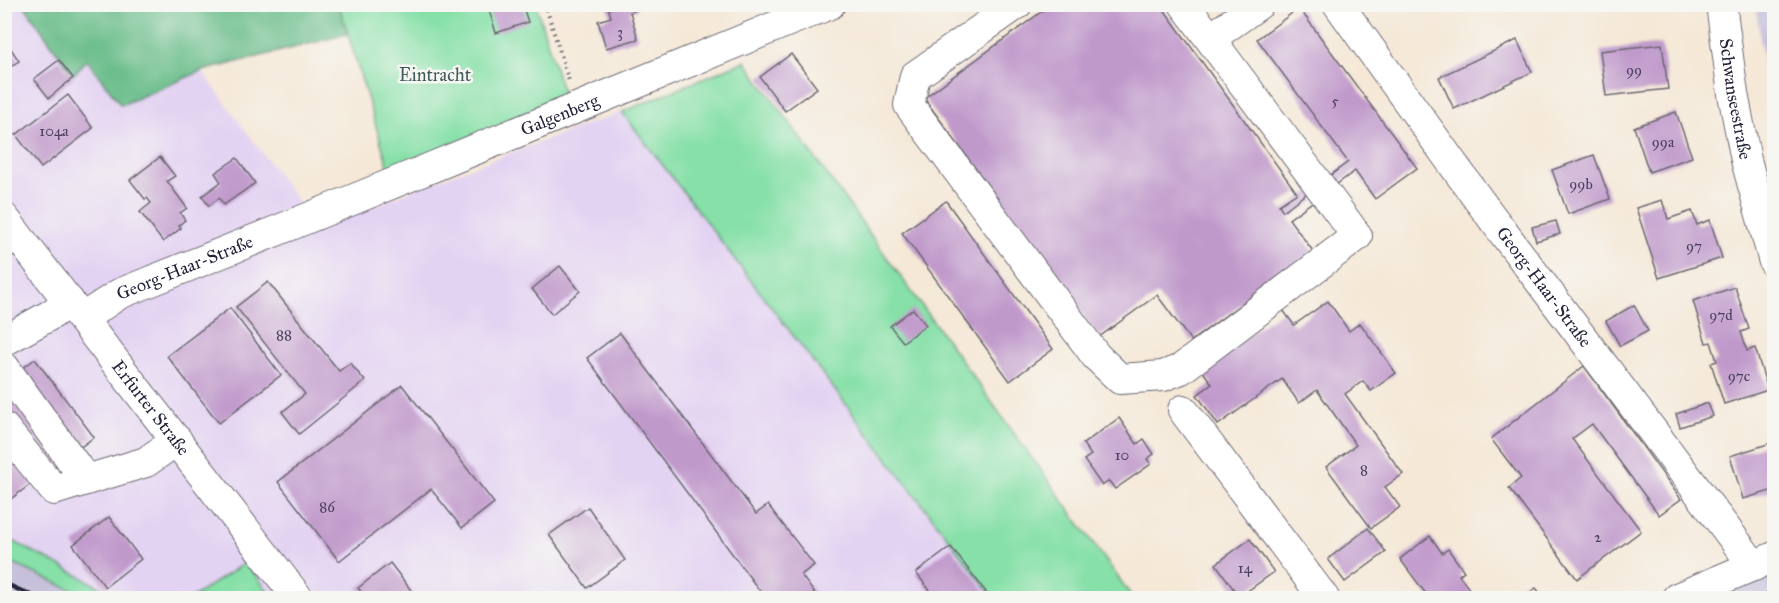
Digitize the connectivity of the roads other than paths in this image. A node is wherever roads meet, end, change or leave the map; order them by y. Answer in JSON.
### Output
{"nodes":[{"id":1,"x":830,"y":4,"type":"edge"},
{"id":2,"x":1017,"y":4,"type":"edge"},
{"id":3,"x":1184,"y":4,"type":"edge"},
{"id":4,"x":1259,"y":4,"type":"edge"},
{"id":5,"x":1338,"y":4,"type":"edge"},
{"id":6,"x":1721,"y":4,"type":"edge"},
{"id":7,"x":1210,"y":38,"type":"junction"},
{"id":8,"x":4,"y":218,"type":"edge"},
{"id":9,"x":291,"y":225,"type":"joint"},
{"id":10,"x":1774,"y":262,"type":"edge"},
{"id":11,"x":76,"y":310,"type":"junction"},
{"id":12,"x":4,"y":341,"type":"edge"},
{"id":13,"x":4,"y":367,"type":"edge"},
{"id":14,"x":1183,"y":410,"type":"dead end"},
{"id":15,"x":4,"y":428,"type":"edge"},
{"id":16,"x":177,"y":440,"type":"junction"},
{"id":17,"x":86,"y":480,"type":"junction"},
{"id":18,"x":1764,"y":562,"type":"edge"},
{"id":19,"x":298,"y":598,"type":"edge"},
{"id":20,"x":1324,"y":598,"type":"edge"},
{"id":21,"x":1677,"y":598,"type":"edge"}],
"edges":[{"from":1,"to":9,"type":"street","name":"Galgenberg"},
{"from":2,"to":7,"type":"street"},
{"from":3,"to":7,"type":"street"},
{"from":4,"to":7,"type":"street"},
{"from":5,"to":18,"type":"street","name":"Georg-Haar-Straße"},
{"from":6,"to":10,"type":"street","name":"Schwanseestraße"},
{"from":8,"to":11,"type":"street","name":"Erfurter Straße"},
{"from":9,"to":11,"type":"street","name":"Georg-Haar-Straße"},
{"from":11,"to":12,"type":"street","name":"Georg-Haar-Straße"},
{"from":11,"to":16,"type":"street","name":"Erfurter Straße"},
{"from":13,"to":17,"type":"street"},
{"from":14,"to":20,"type":"street"},
{"from":15,"to":17,"type":"street"},
{"from":16,"to":17,"type":"street"},
{"from":16,"to":19,"type":"street","name":"Erfurter Straße"},
{"from":18,"to":21,"type":"street"}]}
